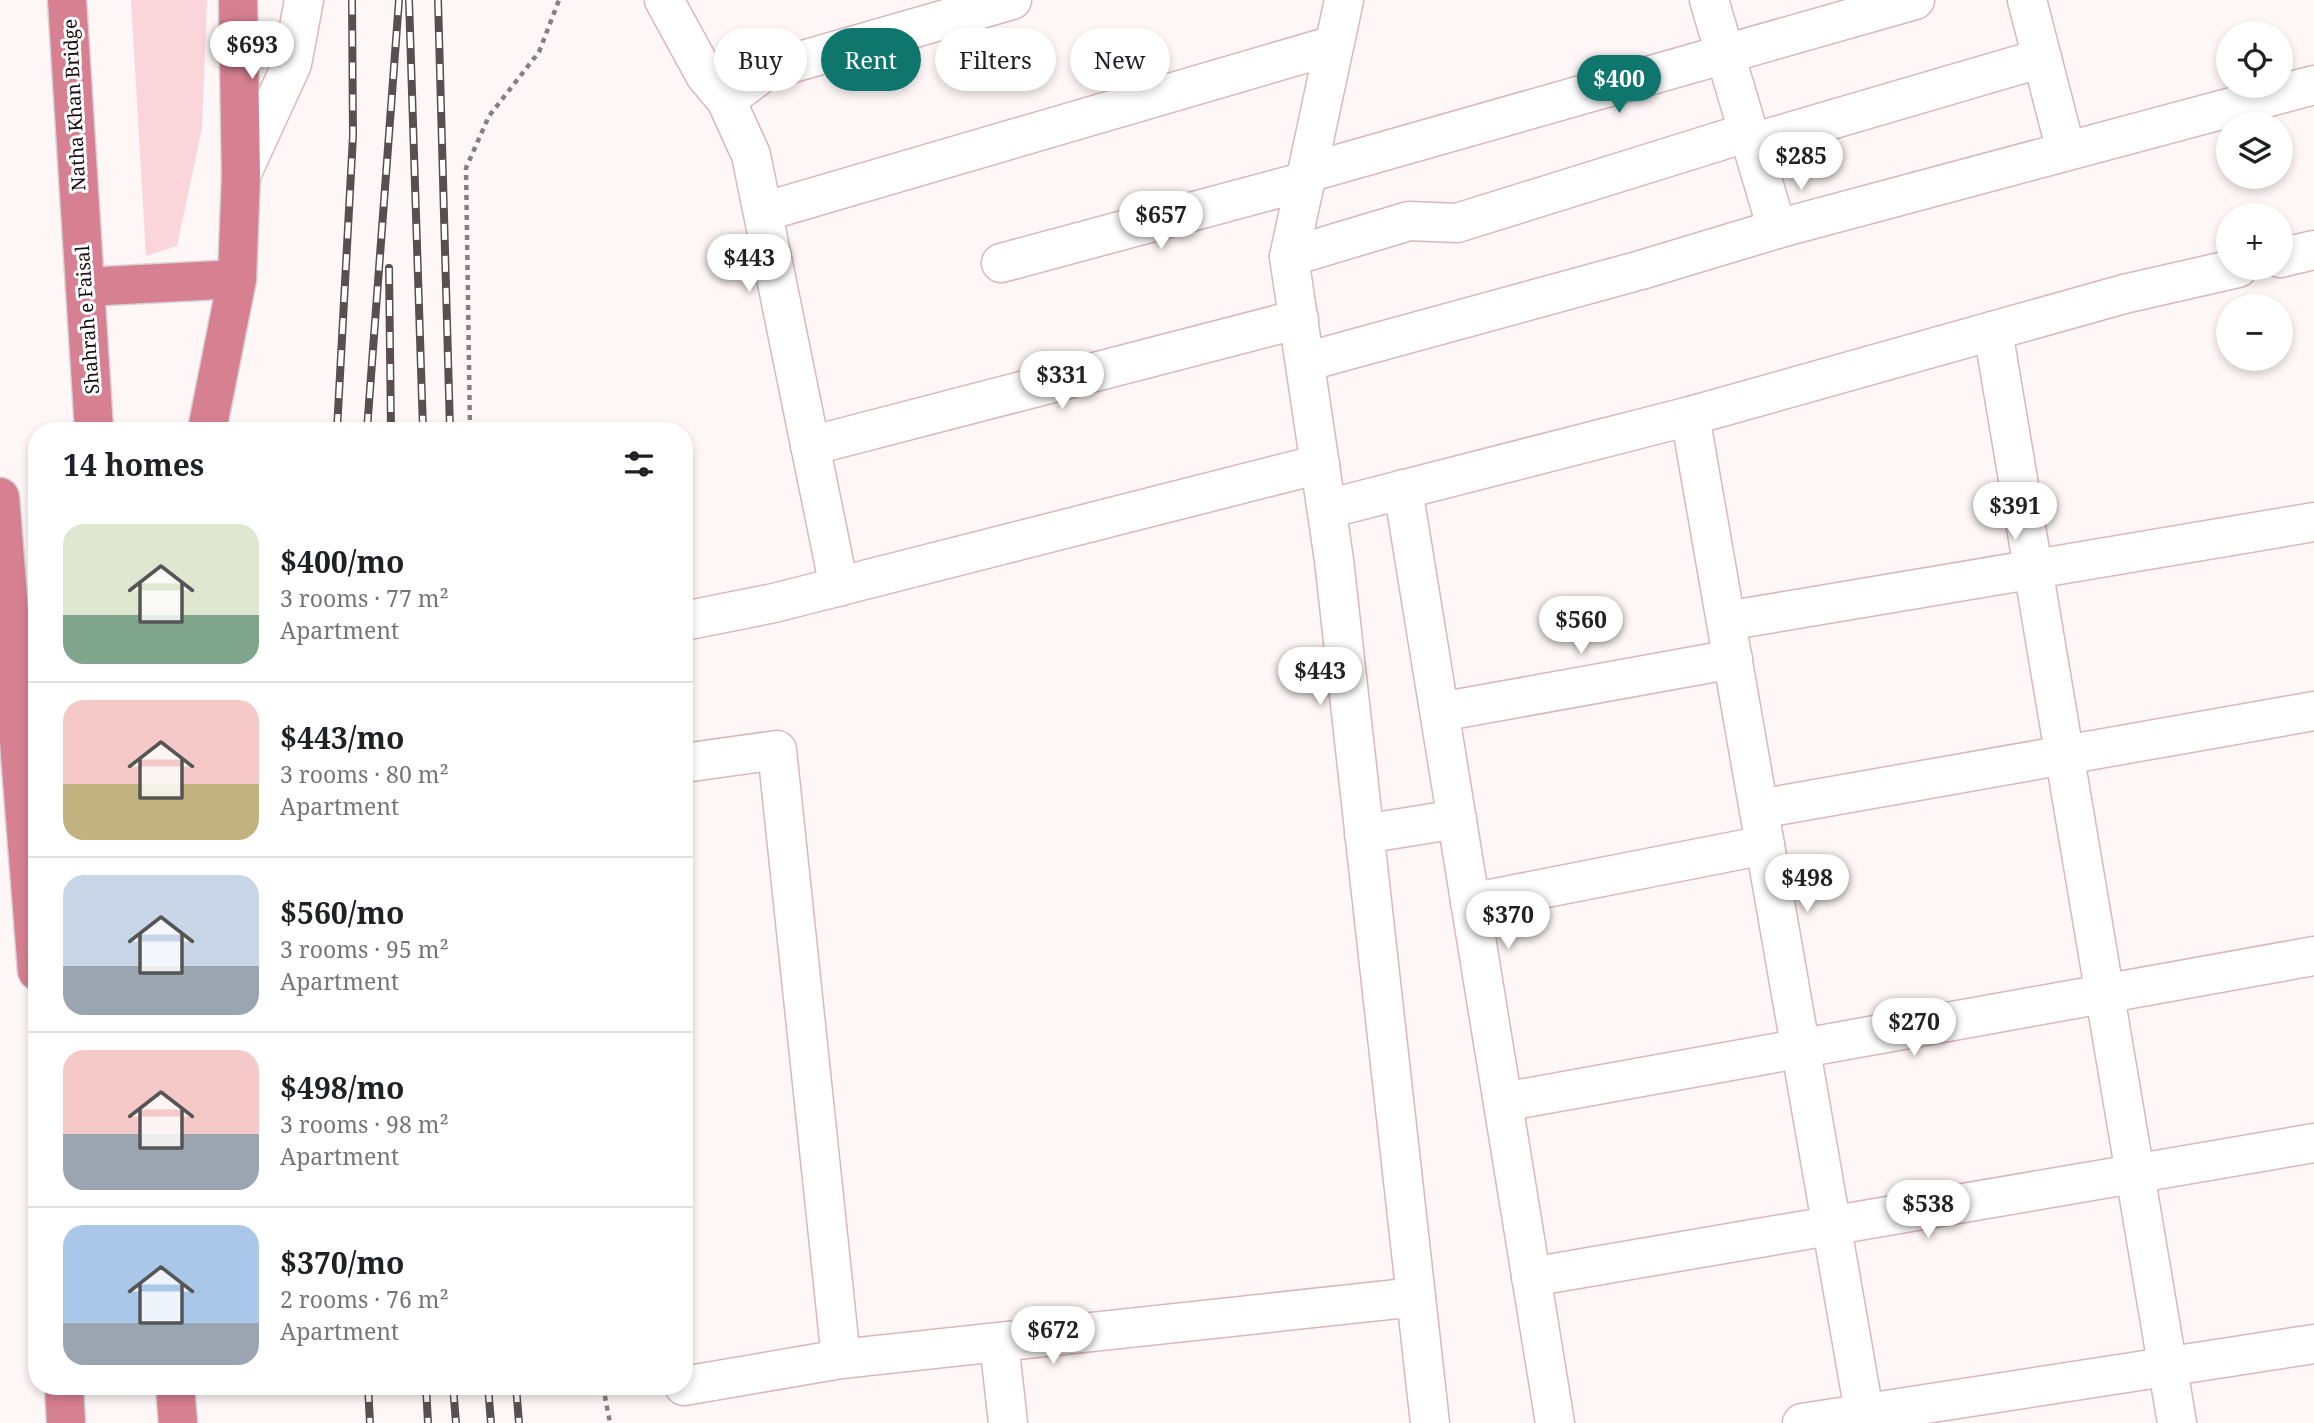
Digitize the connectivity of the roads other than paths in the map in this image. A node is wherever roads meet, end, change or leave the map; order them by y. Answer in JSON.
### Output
{"nodes":[{"id":1,"x":67,"y":0,"type":"edge"},
{"id":2,"x":238,"y":0,"type":"edge"},
{"id":3,"x":304,"y":0,"type":"edge"},
{"id":4,"x":664,"y":0,"type":"edge"},
{"id":5,"x":1012,"y":0,"type":"edge"},
{"id":6,"x":1344,"y":0,"type":"edge"},
{"id":7,"x":1709,"y":0,"type":"edge"},
{"id":8,"x":1915,"y":0,"type":"edge"},
{"id":9,"x":2027,"y":0,"type":"edge"},
{"id":10,"x":1334,"y":45,"type":"junction"},
{"id":11,"x":1725,"y":54,"type":"junction"},
{"id":12,"x":2042,"y":58,"type":"junction"},
{"id":13,"x":2314,"y":85,"type":"edge"},
{"id":14,"x":726,"y":100,"type":"junction"},
{"id":15,"x":1750,"y":138,"type":"junction"},
{"id":16,"x":2066,"y":151,"type":"junction"},
{"id":17,"x":241,"y":175,"type":"junction"},
{"id":18,"x":1306,"y":177,"type":"junction"},
{"id":19,"x":80,"y":210,"type":"joint"},
{"id":20,"x":763,"y":212,"type":"junction"},
{"id":21,"x":1777,"y":229,"type":"junction"},
{"id":22,"x":2314,"y":250,"type":"edge"},
{"id":23,"x":2293,"y":255,"type":"edge"},
{"id":24,"x":1289,"y":257,"type":"junction"},
{"id":25,"x":1001,"y":263,"type":"dead end"},
{"id":26,"x":2216,"y":273,"type":"edge"},
{"id":27,"x":237,"y":279,"type":"junction"},
{"id":28,"x":85,"y":287,"type":"junction"},
{"id":29,"x":1298,"y":319,"type":"junction"},
{"id":30,"x":1993,"y":331,"type":"junction"},
{"id":31,"x":1305,"y":362,"type":"junction"},
{"id":32,"x":1690,"y":416,"type":"junction"},
{"id":33,"x":93,"y":422,"type":"edge"},
{"id":34,"x":209,"y":422,"type":"edge"},
{"id":35,"x":810,"y":446,"type":"junction"},
{"id":36,"x":1320,"y":464,"type":"junction"},
{"id":37,"x":1404,"y":489,"type":"junction"},
{"id":38,"x":0,"y":497,"type":"edge"},
{"id":39,"x":1327,"y":509,"type":"junction"},
{"id":40,"x":2314,"y":522,"type":"edge"},
{"id":41,"x":2032,"y":569,"type":"junction"},
{"id":42,"x":838,"y":587,"type":"junction"},
{"id":43,"x":693,"y":619,"type":"edge"},
{"id":44,"x":1726,"y":621,"type":"junction"},
{"id":45,"x":1732,"y":659,"type":"junction"},
{"id":46,"x":2314,"y":711,"type":"edge"},
{"id":47,"x":1440,"y":712,"type":"junction"},
{"id":48,"x":2064,"y":755,"type":"junction"},
{"id":49,"x":693,"y":761,"type":"edge"},
{"id":50,"x":1457,"y":819,"type":"junction"},
{"id":51,"x":1762,"y":827,"type":"junction"},
{"id":52,"x":1364,"y":834,"type":"junction"},
{"id":53,"x":28,"y":856,"type":"edge"},
{"id":54,"x":1470,"y":903,"type":"junction"},
{"id":55,"x":2314,"y":956,"type":"edge"},
{"id":56,"x":2105,"y":994,"type":"junction"},
{"id":57,"x":1800,"y":1048,"type":"junction"},
{"id":58,"x":1503,"y":1102,"type":"junction"},
{"id":59,"x":2314,"y":1143,"type":"edge"},
{"id":60,"x":2135,"y":1174,"type":"junction"},
{"id":61,"x":1831,"y":1226,"type":"junction"},
{"id":62,"x":1531,"y":1278,"type":"junction"},
{"id":63,"x":1416,"y":1297,"type":"junction"},
{"id":64,"x":999,"y":1342,"type":"junction"},
{"id":65,"x":2314,"y":1344,"type":"edge"},
{"id":66,"x":841,"y":1359,"type":"junction"},
{"id":67,"x":2167,"y":1367,"type":"junction"},
{"id":68,"x":693,"y":1384,"type":"edge"},
{"id":69,"x":64,"y":1395,"type":"edge"},
{"id":70,"x":1865,"y":1418,"type":"edge"},
{"id":71,"x":66,"y":1423,"type":"edge"},
{"id":72,"x":1008,"y":1423,"type":"edge"},
{"id":73,"x":1430,"y":1423,"type":"edge"},
{"id":74,"x":1555,"y":1423,"type":"edge"},
{"id":75,"x":1802,"y":1423,"type":"edge"},
{"id":76,"x":2177,"y":1423,"type":"edge"}],
"edges":[{"from":1,"to":19,"type":"highway","name":"Natha Khan Bridge"},
{"from":2,"to":17,"type":"highway"},
{"from":3,"to":17,"type":"street"},
{"from":4,"to":14,"type":"street"},
{"from":5,"to":14,"type":"street"},
{"from":6,"to":10,"type":"street"},
{"from":7,"to":11,"type":"street"},
{"from":8,"to":11,"type":"street"},
{"from":9,"to":12,"type":"street"},
{"from":10,"to":18,"type":"street"},
{"from":10,"to":20,"type":"street"},
{"from":11,"to":15,"type":"street"},
{"from":11,"to":18,"type":"street"},
{"from":12,"to":15,"type":"street"},
{"from":12,"to":16,"type":"street"},
{"from":13,"to":16,"type":"street"},
{"from":14,"to":20,"type":"street"},
{"from":15,"to":21,"type":"street"},
{"from":15,"to":24,"type":"street"},
{"from":16,"to":21,"type":"street"},
{"from":17,"to":27,"type":"highway"},
{"from":18,"to":24,"type":"street"},
{"from":18,"to":25,"type":"street"},
{"from":19,"to":28,"type":"highway","name":"Shahrah e Faisal"},
{"from":20,"to":35,"type":"street"},
{"from":21,"to":31,"type":"street"},
{"from":22,"to":23,"type":"street"},
{"from":24,"to":29,"type":"street"},
{"from":26,"to":30,"type":"street"},
{"from":27,"to":28,"type":"highway"},
{"from":27,"to":34,"type":"highway"},
{"from":28,"to":33,"type":"highway","name":"Shahrah e Faisal"},
{"from":29,"to":31,"type":"street"},
{"from":29,"to":35,"type":"street"},
{"from":30,"to":32,"type":"street"},
{"from":30,"to":41,"type":"street"},
{"from":31,"to":36,"type":"street"},
{"from":32,"to":37,"type":"street"},
{"from":32,"to":44,"type":"street"},
{"from":35,"to":42,"type":"street"},
{"from":36,"to":39,"type":"street"},
{"from":36,"to":42,"type":"street"},
{"from":37,"to":39,"type":"street"},
{"from":37,"to":47,"type":"street"},
{"from":38,"to":53,"type":"highway"},
{"from":39,"to":52,"type":"street"},
{"from":40,"to":41,"type":"street"},
{"from":41,"to":44,"type":"street"},
{"from":41,"to":48,"type":"street"},
{"from":42,"to":43,"type":"street"},
{"from":44,"to":45,"type":"street"},
{"from":45,"to":47,"type":"street"},
{"from":45,"to":51,"type":"street"},
{"from":46,"to":48,"type":"street"},
{"from":47,"to":50,"type":"street"},
{"from":48,"to":51,"type":"street"},
{"from":48,"to":56,"type":"street"},
{"from":49,"to":66,"type":"street"},
{"from":50,"to":52,"type":"street"},
{"from":50,"to":54,"type":"street"},
{"from":51,"to":54,"type":"street"},
{"from":51,"to":57,"type":"street"},
{"from":52,"to":63,"type":"street"},
{"from":54,"to":58,"type":"street"},
{"from":55,"to":56,"type":"street"},
{"from":56,"to":57,"type":"street"},
{"from":56,"to":60,"type":"street"},
{"from":57,"to":58,"type":"street"},
{"from":57,"to":61,"type":"street"},
{"from":58,"to":62,"type":"street"},
{"from":59,"to":60,"type":"street"},
{"from":60,"to":61,"type":"street"},
{"from":60,"to":67,"type":"street"},
{"from":61,"to":62,"type":"street"},
{"from":61,"to":70,"type":"street"},
{"from":62,"to":74,"type":"street"},
{"from":63,"to":64,"type":"street"},
{"from":63,"to":73,"type":"street"},
{"from":64,"to":66,"type":"street"},
{"from":64,"to":72,"type":"street"},
{"from":65,"to":67,"type":"street"},
{"from":66,"to":68,"type":"street"},
{"from":67,"to":70,"type":"street"},
{"from":67,"to":76,"type":"street"},
{"from":69,"to":71,"type":"highway"},
{"from":70,"to":75,"type":"street"}]}
